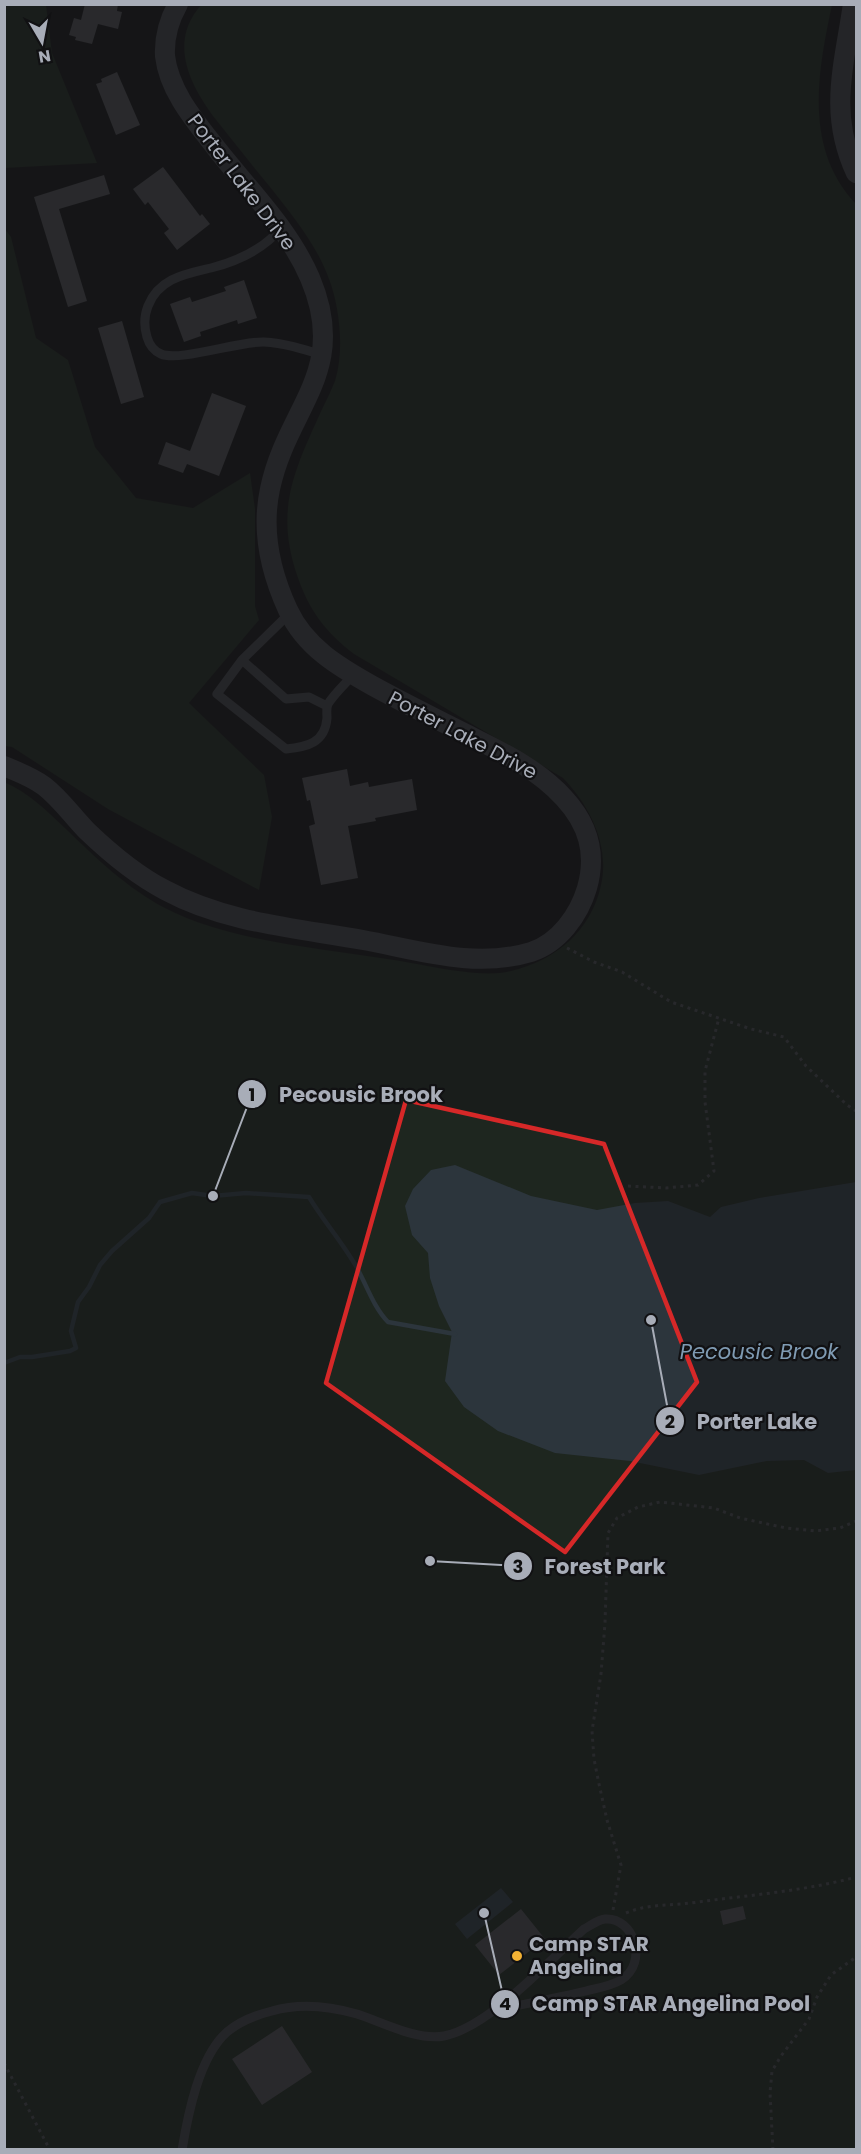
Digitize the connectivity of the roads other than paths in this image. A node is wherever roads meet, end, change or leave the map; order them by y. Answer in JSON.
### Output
{"nodes":[{"id":1,"x":178,"y":4,"type":"edge"},
{"id":2,"x":853,"y":4,"type":"edge"},
{"id":3,"x":856,"y":173,"type":"edge"},
{"id":4,"x":281,"y":228,"type":"junction"},
{"id":5,"x":322,"y":355,"type":"junction"},
{"id":6,"x":289,"y":614,"type":"junction"},
{"id":7,"x":242,"y":660,"type":"junction"},
{"id":8,"x":353,"y":675,"type":"junction"},
{"id":9,"x":327,"y":706,"type":"junction"},
{"id":10,"x":4,"y":766,"type":"edge"},
{"id":11,"x":495,"y":2010,"type":"junction"},
{"id":12,"x":182,"y":2150,"type":"edge"}],
"edges":[{"from":1,"to":4,"type":"street","name":"Porter Lake Drive"},
{"from":2,"to":3,"type":"street"},
{"from":4,"to":5,"type":"street","name":"Porter Lake Drive"},
{"from":4,"to":5,"type":"lane"},
{"from":5,"to":6,"type":"street","name":"Porter Lake Drive"},
{"from":6,"to":7,"type":"lane"},
{"from":6,"to":8,"type":"street","name":"Porter Lake Drive"},
{"from":7,"to":9,"type":"lane"},
{"from":7,"to":9,"type":"lane"},
{"from":8,"to":9,"type":"lane"},
{"from":8,"to":10,"type":"street","name":"Porter Lake Drive"},
{"from":11,"to":11,"type":"lane"},
{"from":11,"to":12,"type":"lane"}]}
